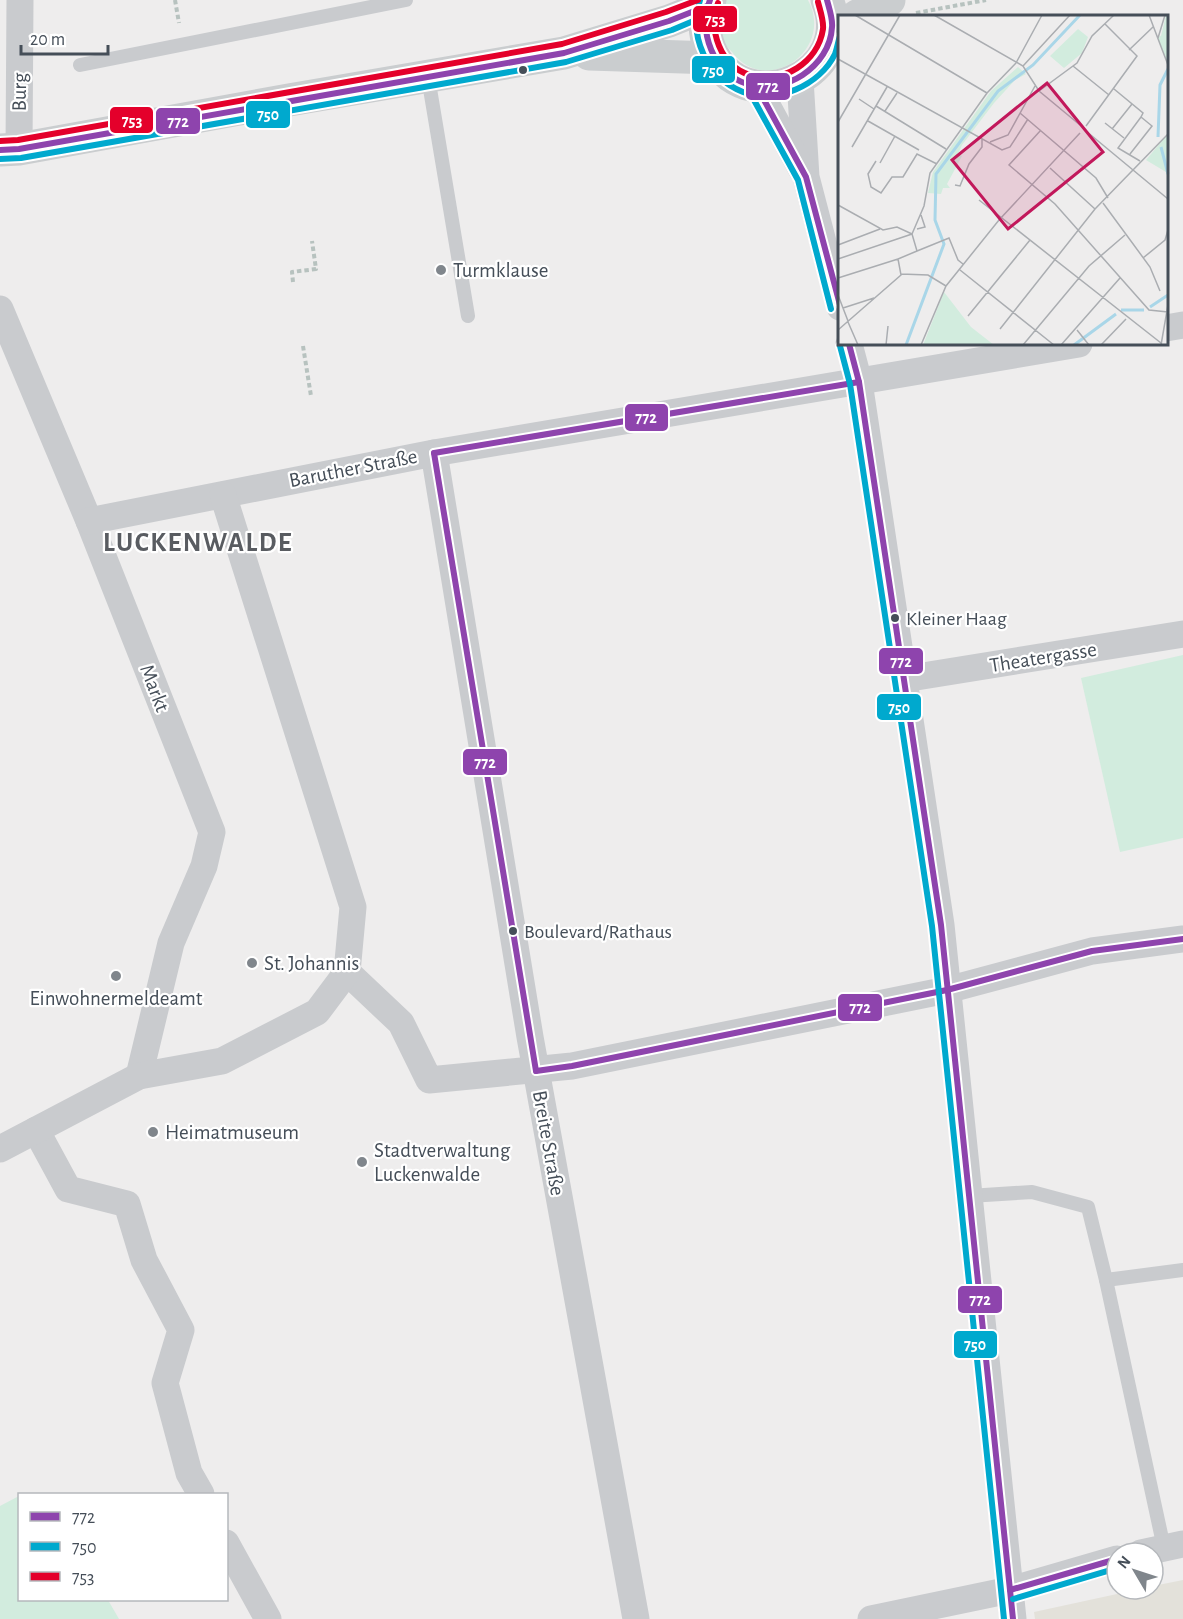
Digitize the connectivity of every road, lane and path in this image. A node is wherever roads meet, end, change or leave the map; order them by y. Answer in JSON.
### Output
{"nodes":[{"id":1,"x":20,"y":0,"type":"edge"},
{"id":2,"x":406,"y":0,"type":"edge"},
{"id":3,"x":986,"y":0,"type":"edge"},
{"id":4,"x":708,"y":3,"type":"edge"},
{"id":5,"x":899,"y":7,"type":"edge"},
{"id":6,"x":855,"y":15,"type":"edge"},
{"id":7,"x":838,"y":21,"type":"edge"},
{"id":8,"x":564,"y":53,"type":"junction"},
{"id":9,"x":714,"y":58,"type":"junction"},
{"id":10,"x":80,"y":65,"type":"dead end"},
{"id":11,"x":428,"y":77,"type":"junction"},
{"id":12,"x":800,"y":79,"type":"junction"},
{"id":13,"x":757,"y":87,"type":"junction"},
{"id":14,"x":9,"y":149,"type":"edge"},
{"id":15,"x":806,"y":177,"type":"junction"},
{"id":16,"x":312,"y":240,"type":"dead end"},
{"id":17,"x":293,"y":282,"type":"dead end"},
{"id":18,"x":838,"y":299,"type":"edge"},
{"id":19,"x":0,"y":309,"type":"edge"},
{"id":20,"x":468,"y":316,"type":"dead end"},
{"id":21,"x":1183,"y":325,"type":"edge"},
{"id":22,"x":1168,"y":328,"type":"edge"},
{"id":23,"x":849,"y":345,"type":"edge"},
{"id":24,"x":1073,"y":345,"type":"edge"},
{"id":25,"x":303,"y":346,"type":"dead end"},
{"id":26,"x":859,"y":382,"type":"junction"},
{"id":27,"x":311,"y":396,"type":"dead end"},
{"id":28,"x":434,"y":453,"type":"junction"},
{"id":29,"x":223,"y":495,"type":"junction"},
{"id":30,"x":89,"y":521,"type":"junction"},
{"id":31,"x":1183,"y":634,"type":"edge"},
{"id":32,"x":904,"y":679,"type":"junction"},
{"id":33,"x":1183,"y":939,"type":"edge"},
{"id":34,"x":347,"y":972,"type":"junction"},
{"id":35,"x":947,"y":990,"type":"junction"},
{"id":36,"x":536,"y":1071,"type":"junction"},
{"id":37,"x":139,"y":1076,"type":"junction"},
{"id":38,"x":36,"y":1130,"type":"junction"},
{"id":39,"x":0,"y":1149,"type":"edge"},
{"id":40,"x":969,"y":1196,"type":"junction"},
{"id":41,"x":1183,"y":1270,"type":"edge"},
{"id":42,"x":1106,"y":1280,"type":"junction"},
{"id":43,"x":200,"y":1493,"type":"edge"},
{"id":44,"x":1162,"y":1541,"type":"edge"},
{"id":45,"x":228,"y":1547,"type":"edge"},
{"id":46,"x":1105,"y":1562,"type":"edge"},
{"id":47,"x":1010,"y":1590,"type":"junction"},
{"id":48,"x":268,"y":1619,"type":"edge"},
{"id":49,"x":636,"y":1619,"type":"edge"},
{"id":50,"x":871,"y":1619,"type":"edge"},
{"id":51,"x":1013,"y":1619,"type":"edge"}],
"edges":[{"from":1,"to":14,"type":"street","name":"Burg"},
{"from":2,"to":10,"type":"lane"},
{"from":3,"to":5,"type":"path"},
{"from":4,"to":8,"type":"main road"},
{"from":4,"to":9,"type":"main road"},
{"from":5,"to":6,"type":"main road"},
{"from":7,"to":12,"type":"main road"},
{"from":8,"to":9,"type":"main road"},
{"from":8,"to":11,"type":"main road"},
{"from":9,"to":13,"type":"main road"},
{"from":11,"to":14,"type":"main road"},
{"from":11,"to":20,"type":"lane"},
{"from":12,"to":13,"type":"main road"},
{"from":12,"to":15,"type":"street"},
{"from":13,"to":15,"type":"street"},
{"from":15,"to":18,"type":"street"},
{"from":16,"to":17,"type":"path"},
{"from":19,"to":30,"type":"street","name":"Markt"},
{"from":21,"to":22,"type":"street"},
{"from":23,"to":26,"type":"street"},
{"from":24,"to":26,"type":"street","name":"Baruther Straße"},
{"from":25,"to":27,"type":"path"},
{"from":26,"to":28,"type":"street","name":"Baruther Straße"},
{"from":26,"to":32,"type":"street"},
{"from":28,"to":29,"type":"street","name":"Baruther Straße"},
{"from":28,"to":36,"type":"street","name":"Breite Straße"},
{"from":29,"to":30,"type":"street","name":"Baruther Straße"},
{"from":29,"to":34,"type":"street"},
{"from":30,"to":37,"type":"street","name":"Markt"},
{"from":31,"to":32,"type":"street","name":"Theatergasse"},
{"from":32,"to":35,"type":"street"},
{"from":33,"to":35,"type":"street"},
{"from":34,"to":36,"type":"street"},
{"from":34,"to":37,"type":"street"},
{"from":35,"to":36,"type":"street"},
{"from":35,"to":40,"type":"street"},
{"from":36,"to":49,"type":"street","name":"Breite Straße"},
{"from":37,"to":38,"type":"street"},
{"from":38,"to":39,"type":"street"},
{"from":38,"to":43,"type":"street"},
{"from":40,"to":42,"type":"lane"},
{"from":40,"to":47,"type":"street"},
{"from":41,"to":42,"type":"lane"},
{"from":42,"to":44,"type":"lane"},
{"from":45,"to":48,"type":"street"},
{"from":46,"to":47,"type":"street"},
{"from":47,"to":50,"type":"street"},
{"from":47,"to":51,"type":"street"}]}
